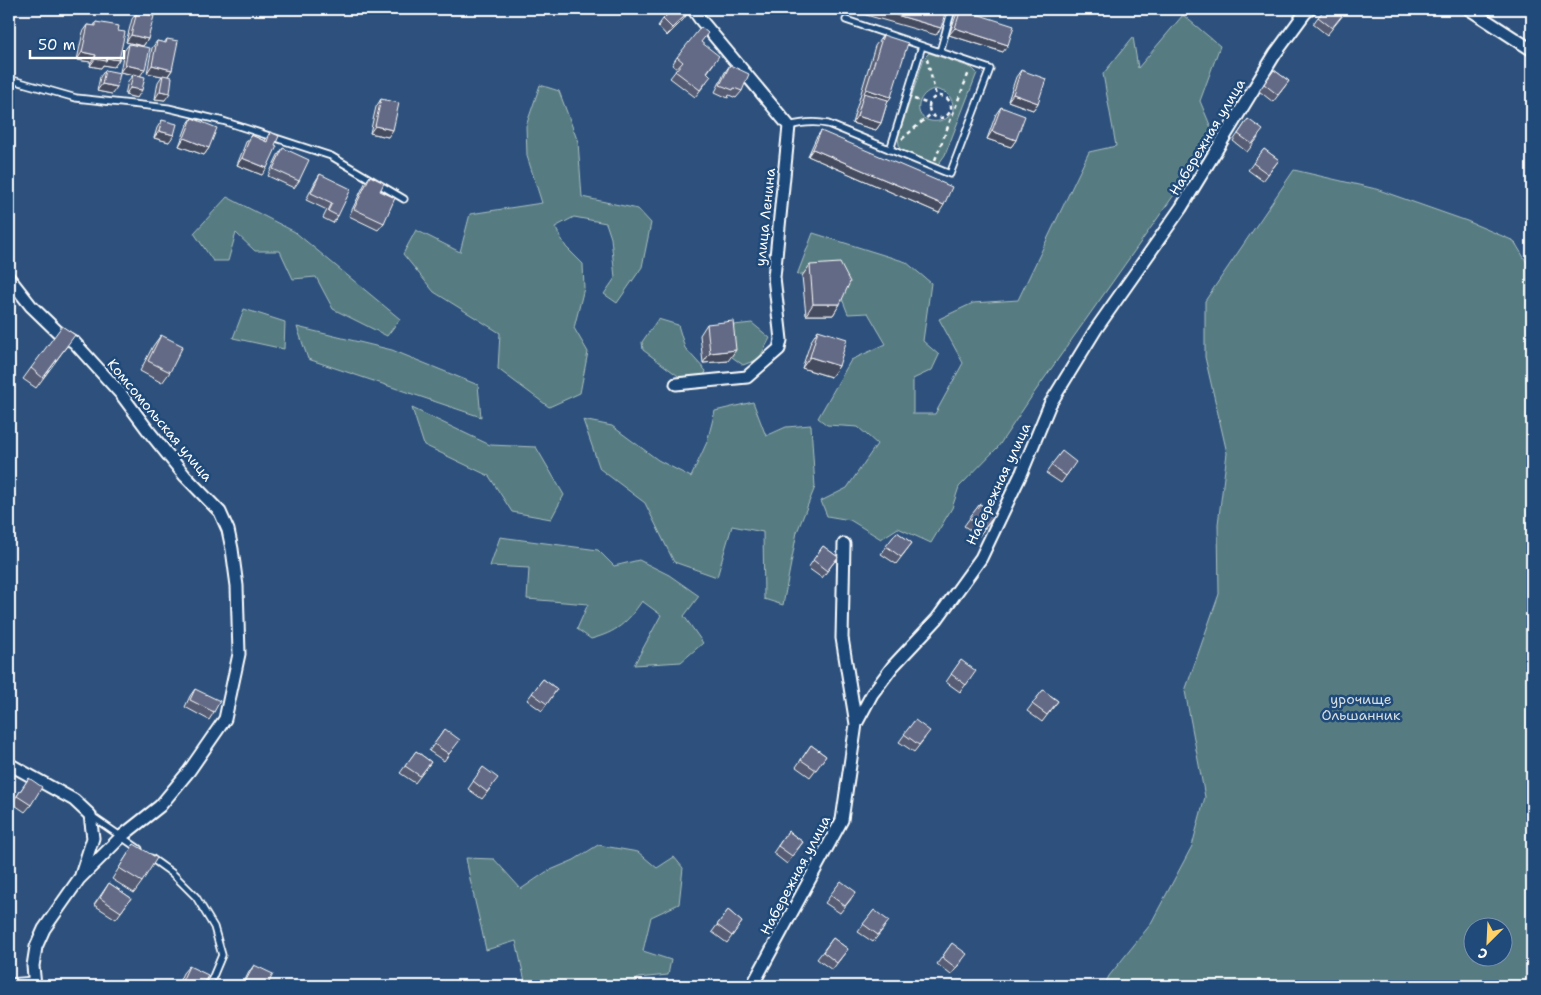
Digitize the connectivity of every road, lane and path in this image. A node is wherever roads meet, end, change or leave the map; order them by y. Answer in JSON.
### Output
{"nodes":[{"id":1,"x":693,"y":9,"type":"edge"},
{"id":2,"x":952,"y":9,"type":"edge"},
{"id":3,"x":1310,"y":9,"type":"edge"},
{"id":4,"x":1469,"y":9,"type":"edge"},
{"id":5,"x":846,"y":20,"type":"dead end"},
{"id":6,"x":923,"y":46,"type":"junction"},
{"id":7,"x":1532,"y":50,"type":"edge"},
{"id":8,"x":940,"y":52,"type":"junction"},
{"id":9,"x":972,"y":63,"type":"junction"},
{"id":10,"x":9,"y":79,"type":"edge"},
{"id":11,"x":906,"y":96,"type":"junction"},
{"id":12,"x":936,"y":96,"type":"junction"},
{"id":13,"x":929,"y":104,"type":"junction"},
{"id":14,"x":950,"y":111,"type":"junction"},
{"id":15,"x":954,"y":112,"type":"junction"},
{"id":16,"x":931,"y":114,"type":"junction"},
{"id":17,"x":789,"y":126,"type":"junction"},
{"id":18,"x":890,"y":150,"type":"junction"},
{"id":19,"x":932,"y":167,"type":"junction"},
{"id":20,"x":404,"y":199,"type":"dead end"},
{"id":21,"x":9,"y":278,"type":"edge"},
{"id":22,"x":676,"y":384,"type":"dead end"},
{"id":23,"x":844,"y":544,"type":"dead end"},
{"id":24,"x":856,"y":724,"type":"junction"},
{"id":25,"x":9,"y":764,"type":"edge"},
{"id":26,"x":90,"y":815,"type":"junction"},
{"id":27,"x":122,"y":836,"type":"junction"},
{"id":28,"x":79,"y":879,"type":"junction"},
{"id":29,"x":9,"y":982,"type":"edge"},
{"id":30,"x":35,"y":983,"type":"edge"},
{"id":31,"x":209,"y":986,"type":"edge"},
{"id":32,"x":752,"y":986,"type":"edge"}],
"edges":[{"from":1,"to":17,"type":"street"},
{"from":2,"to":8,"type":"lane"},
{"from":3,"to":24,"type":"street","name":"Набережная улица"},
{"from":4,"to":7,"type":"street"},
{"from":5,"to":6,"type":"lane"},
{"from":6,"to":8,"type":"lane"},
{"from":6,"to":11,"type":"lane"},
{"from":6,"to":12,"type":"path"},
{"from":8,"to":9,"type":"lane"},
{"from":9,"to":15,"type":"path"},
{"from":9,"to":19,"type":"lane"},
{"from":10,"to":20,"type":"lane"},
{"from":11,"to":13,"type":"path"},
{"from":11,"to":18,"type":"lane"},
{"from":12,"to":13,"type":"path"},
{"from":12,"to":14,"type":"path"},
{"from":13,"to":16,"type":"path"},
{"from":14,"to":15,"type":"path"},
{"from":14,"to":16,"type":"path"},
{"from":15,"to":19,"type":"path"},
{"from":16,"to":18,"type":"path"},
{"from":17,"to":18,"type":"lane"},
{"from":17,"to":22,"type":"street","name":"улица Ленина"},
{"from":18,"to":19,"type":"lane"},
{"from":21,"to":27,"type":"street","name":"Комсомольская улица"},
{"from":23,"to":24,"type":"street"},
{"from":24,"to":32,"type":"street","name":"Набережная улица"},
{"from":25,"to":26,"type":"street"},
{"from":26,"to":27,"type":"lane"},
{"from":26,"to":28,"type":"street"},
{"from":27,"to":28,"type":"street","name":"Комсомольская улица"},
{"from":27,"to":31,"type":"lane"},
{"from":28,"to":30,"type":"street"},
{"from":29,"to":30,"type":"lane"}]}
